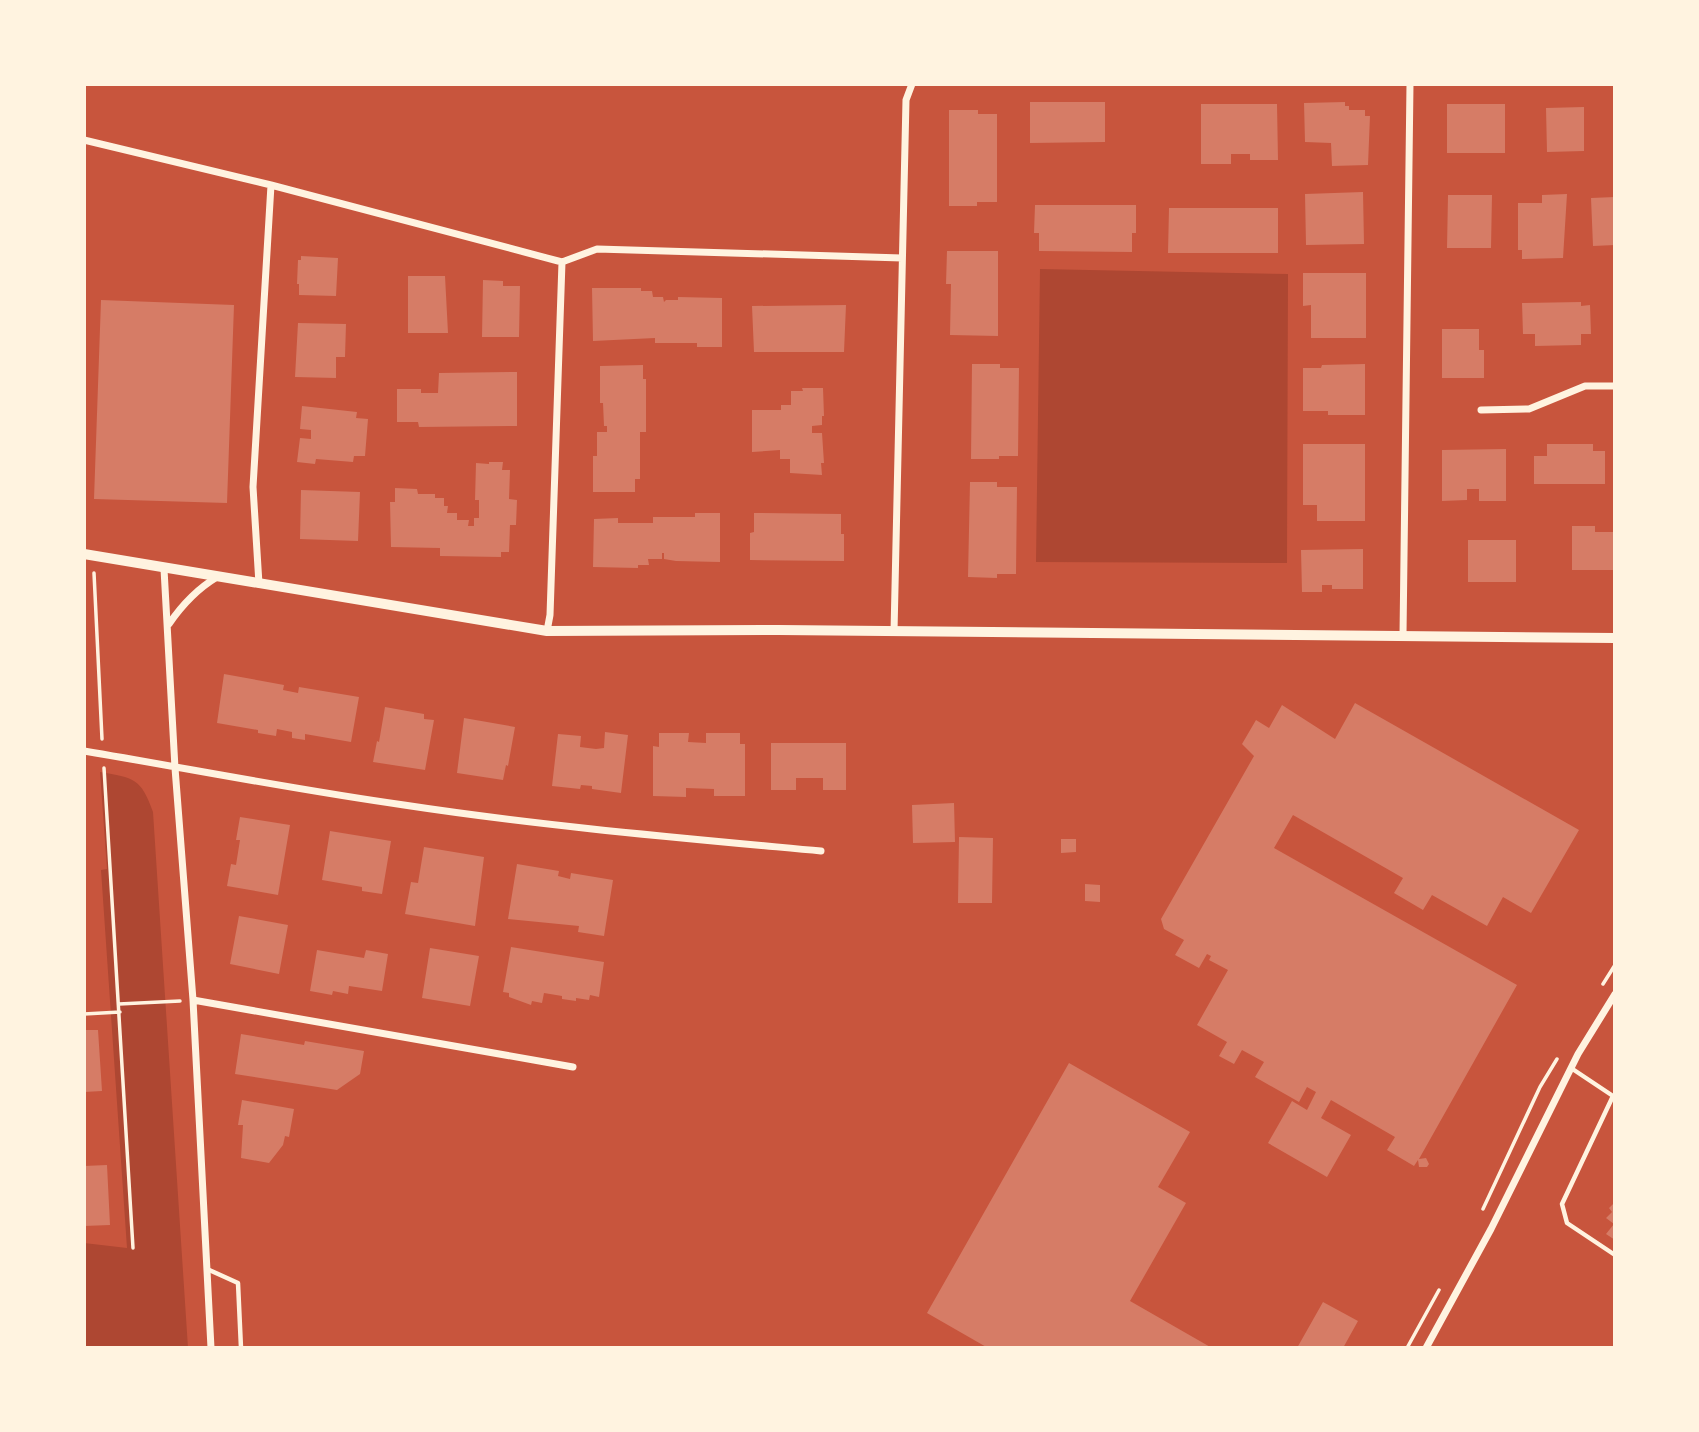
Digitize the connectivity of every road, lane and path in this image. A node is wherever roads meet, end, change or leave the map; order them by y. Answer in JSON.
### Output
{"nodes":[{"id":1,"x":912,"y":84,"type":"edge"},
{"id":2,"x":1410,"y":84,"type":"edge"},
{"id":3,"x":84,"y":140,"type":"edge"},
{"id":4,"x":271,"y":185,"type":"junction"},
{"id":5,"x":902,"y":258,"type":"junction"},
{"id":6,"x":562,"y":262,"type":"junction"},
{"id":7,"x":1615,"y":386,"type":"edge"},
{"id":8,"x":1481,"y":410,"type":"dead end"},
{"id":9,"x":84,"y":554,"type":"edge"},
{"id":10,"x":164,"y":569,"type":"junction"},
{"id":11,"x":94,"y":573,"type":"dead end"},
{"id":12,"x":218,"y":577,"type":"junction"},
{"id":13,"x":259,"y":584,"type":"junction"},
{"id":14,"x":168,"y":625,"type":"junction"},
{"id":15,"x":547,"y":631,"type":"junction"},
{"id":16,"x":894,"y":632,"type":"junction"},
{"id":17,"x":1403,"y":635,"type":"junction"},
{"id":18,"x":1615,"y":638,"type":"edge"},
{"id":19,"x":84,"y":751,"type":"edge"},
{"id":20,"x":103,"y":754,"type":"junction"},
{"id":21,"x":175,"y":768,"type":"junction"},
{"id":22,"x":821,"y":850,"type":"dead end"},
{"id":23,"x":1615,"y":965,"type":"edge"},
{"id":24,"x":1601,"y":987,"type":"dead end"},
{"id":25,"x":1615,"y":994,"type":"edge"},
{"id":26,"x":193,"y":1000,"type":"junction"},
{"id":27,"x":119,"y":1004,"type":"junction"},
{"id":28,"x":120,"y":1012,"type":"junction"},
{"id":29,"x":84,"y":1014,"type":"edge"},
{"id":30,"x":1561,"y":1054,"type":"dead end"},
{"id":31,"x":573,"y":1067,"type":"dead end"},
{"id":32,"x":1571,"y":1068,"type":"junction"},
{"id":33,"x":1614,"y":1095,"type":"edge"},
{"id":34,"x":1481,"y":1213,"type":"dead end"},
{"id":35,"x":133,"y":1248,"type":"dead end"},
{"id":36,"x":1615,"y":1255,"type":"edge"},
{"id":37,"x":207,"y":1269,"type":"junction"},
{"id":38,"x":1444,"y":1281,"type":"dead end"},
{"id":39,"x":211,"y":1348,"type":"edge"},
{"id":40,"x":241,"y":1348,"type":"edge"},
{"id":41,"x":1407,"y":1348,"type":"edge"},
{"id":42,"x":1426,"y":1348,"type":"edge"}],
"edges":[{"from":1,"to":5,"type":"street"},
{"from":2,"to":17,"type":"street"},
{"from":3,"to":4,"type":"street"},
{"from":4,"to":6,"type":"street"},
{"from":4,"to":13,"type":"street"},
{"from":5,"to":6,"type":"street"},
{"from":5,"to":16,"type":"street"},
{"from":6,"to":15,"type":"street"},
{"from":7,"to":8,"type":"street"},
{"from":9,"to":10,"type":"street"},
{"from":10,"to":12,"type":"street"},
{"from":10,"to":14,"type":"street"},
{"from":11,"to":20,"type":"path"},
{"from":12,"to":13,"type":"street"},
{"from":12,"to":14,"type":"street"},
{"from":13,"to":15,"type":"street"},
{"from":14,"to":21,"type":"street"},
{"from":15,"to":16,"type":"street"},
{"from":16,"to":17,"type":"street"},
{"from":17,"to":18,"type":"street"},
{"from":19,"to":20,"type":"street"},
{"from":20,"to":21,"type":"street"},
{"from":20,"to":27,"type":"path"},
{"from":21,"to":22,"type":"street"},
{"from":21,"to":26,"type":"street"},
{"from":23,"to":24,"type":"path"},
{"from":25,"to":32,"type":"street"},
{"from":26,"to":27,"type":"path"},
{"from":26,"to":31,"type":"street"},
{"from":26,"to":37,"type":"street"},
{"from":27,"to":28,"type":"path"},
{"from":28,"to":29,"type":"path"},
{"from":28,"to":35,"type":"path"},
{"from":30,"to":34,"type":"path"},
{"from":32,"to":33,"type":"lane"},
{"from":32,"to":42,"type":"street"},
{"from":33,"to":36,"type":"lane"},
{"from":37,"to":39,"type":"street"},
{"from":37,"to":40,"type":"lane"},
{"from":38,"to":41,"type":"path"}]}
